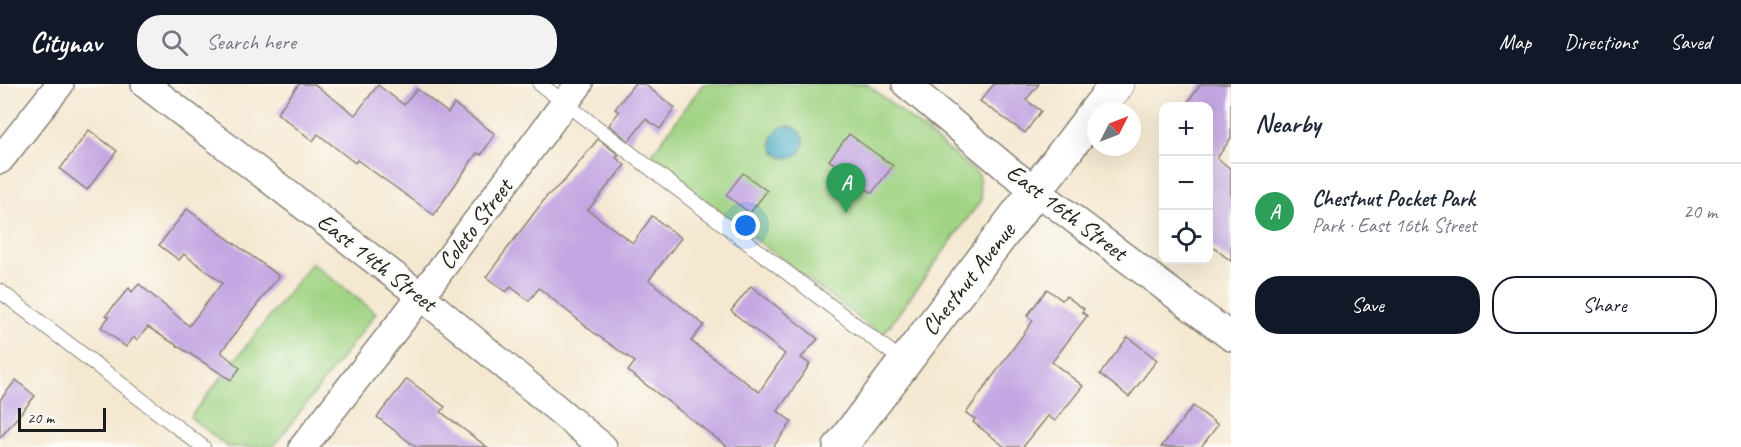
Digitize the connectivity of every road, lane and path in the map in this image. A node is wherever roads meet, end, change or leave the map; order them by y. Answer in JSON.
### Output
{"nodes":[{"id":1,"x":60,"y":84,"type":"edge"},
{"id":2,"x":145,"y":84,"type":"edge"},
{"id":3,"x":540,"y":84,"type":"edge"},
{"id":4,"x":906,"y":84,"type":"edge"},
{"id":5,"x":1117,"y":84,"type":"edge"},
{"id":6,"x":572,"y":94,"type":"edge"},
{"id":7,"x":1103,"y":102,"type":"edge"},
{"id":8,"x":1087,"y":123,"type":"edge"},
{"id":9,"x":0,"y":160,"type":"edge"},
{"id":10,"x":1037,"y":190,"type":"junction"},
{"id":11,"x":0,"y":291,"type":"edge"},
{"id":12,"x":421,"y":296,"type":"junction"},
{"id":13,"x":1231,"y":337,"type":"edge"},
{"id":14,"x":904,"y":362,"type":"junction"},
{"id":15,"x":203,"y":447,"type":"edge"},
{"id":16,"x":303,"y":447,"type":"edge"},
{"id":17,"x":603,"y":447,"type":"edge"},
{"id":18,"x":840,"y":447,"type":"edge"}],
"edges":[{"from":1,"to":9,"type":"street"},
{"from":2,"to":12,"type":"street","name":"East 14th Street"},
{"from":3,"to":6,"type":"lane"},
{"from":4,"to":10,"type":"street","name":"East 16th Street"},
{"from":5,"to":7,"type":"main road","name":"Chestnut Avenue"},
{"from":6,"to":12,"type":"street","name":"Coleto Street"},
{"from":6,"to":14,"type":"lane"},
{"from":8,"to":10,"type":"main road","name":"Chestnut Avenue"},
{"from":10,"to":13,"type":"street","name":"East 16th Street"},
{"from":10,"to":14,"type":"main road","name":"Chestnut Avenue"},
{"from":11,"to":15,"type":"lane"},
{"from":12,"to":16,"type":"street","name":"Coleto Street"},
{"from":12,"to":17,"type":"street","name":"East 14th Street"},
{"from":14,"to":18,"type":"main road","name":"Chestnut Avenue"}]}
